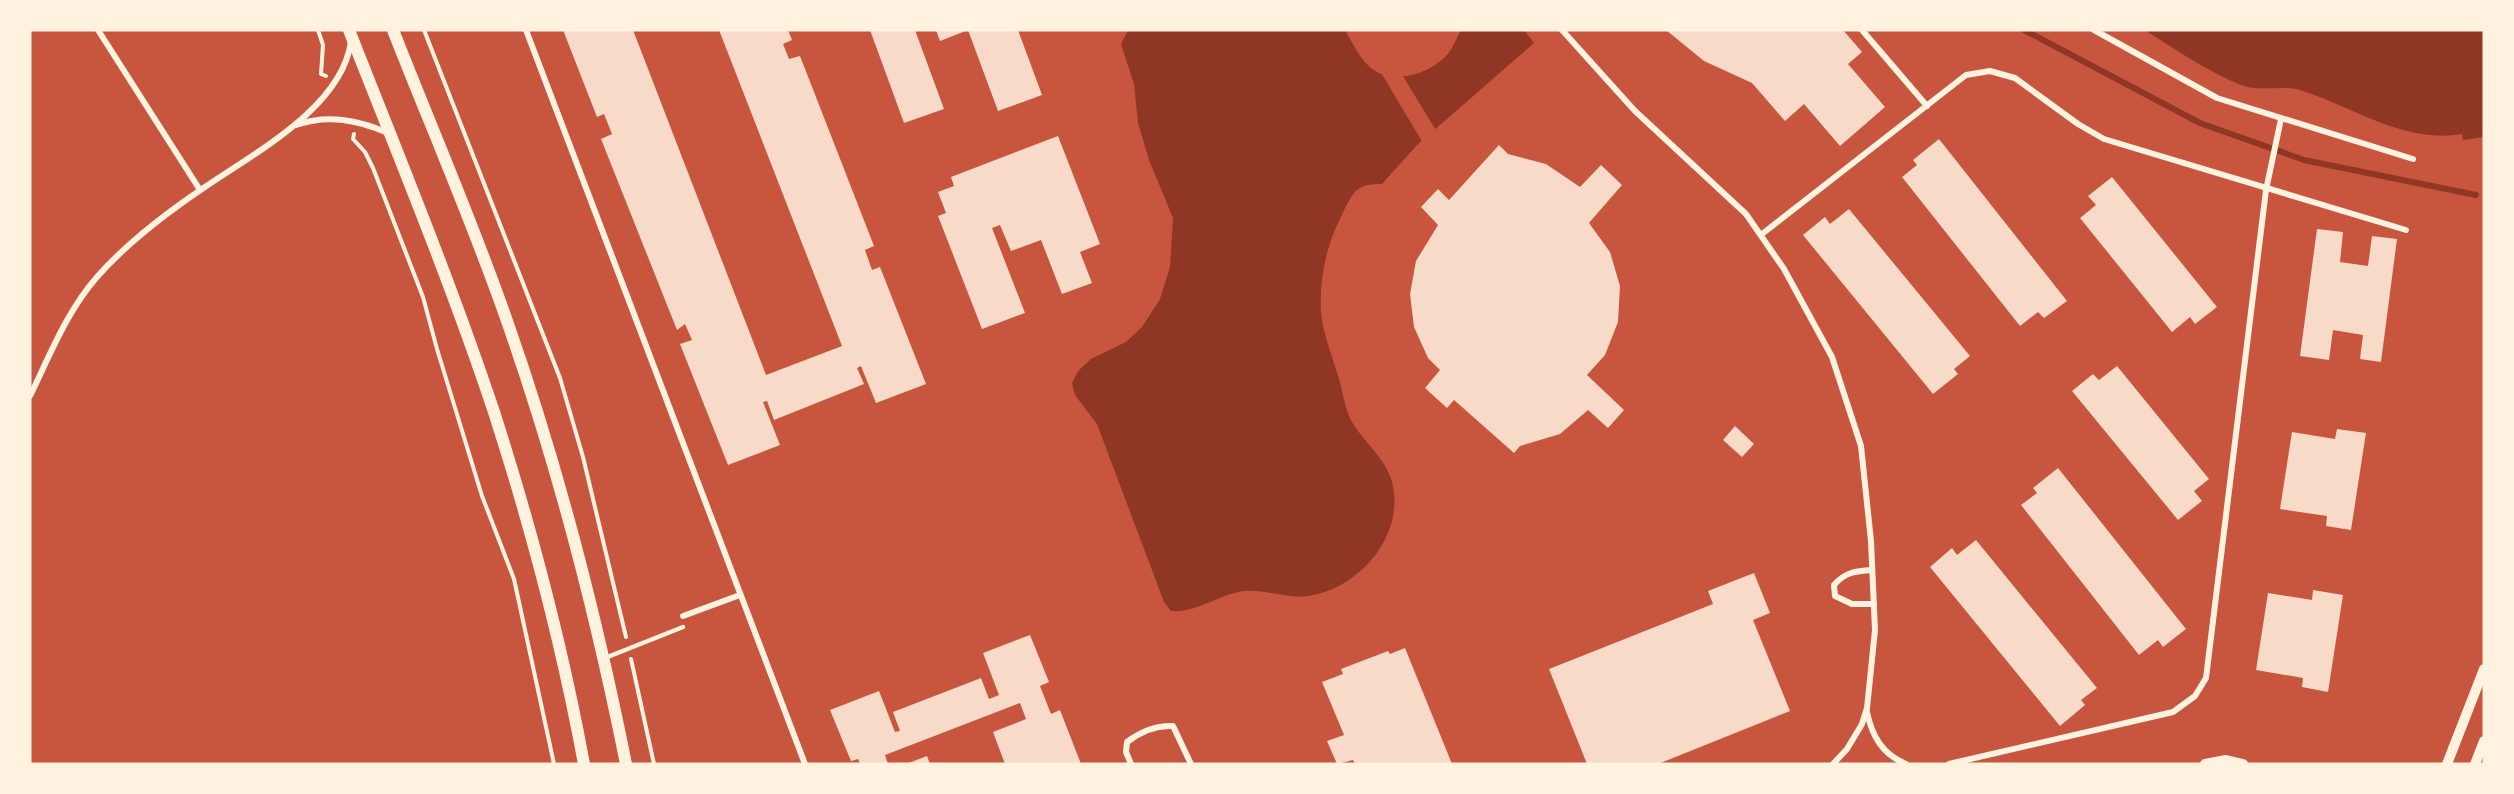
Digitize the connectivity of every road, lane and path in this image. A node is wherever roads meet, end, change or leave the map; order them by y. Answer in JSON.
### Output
{"nodes":[{"id":1,"x":98,"y":30,"type":"edge"},
{"id":2,"x":318,"y":30,"type":"edge"},
{"id":3,"x":393,"y":30,"type":"edge"},
{"id":4,"x":424,"y":30,"type":"edge"},
{"id":5,"x":526,"y":30,"type":"edge"},
{"id":6,"x":1562,"y":30,"type":"edge"},
{"id":7,"x":1862,"y":30,"type":"edge"},
{"id":8,"x":2094,"y":30,"type":"edge"},
{"id":9,"x":350,"y":32,"type":"edge"},
{"id":10,"x":321,"y":74,"type":"dead end"},
{"id":11,"x":1927,"y":106,"type":"junction"},
{"id":12,"x":2281,"y":118,"type":"junction"},
{"id":13,"x":293,"y":126,"type":"junction"},
{"id":14,"x":389,"y":134,"type":"junction"},
{"id":15,"x":353,"y":139,"type":"dead end"},
{"id":16,"x":2413,"y":159,"type":"dead end"},
{"id":17,"x":200,"y":190,"type":"junction"},
{"id":18,"x":2266,"y":190,"type":"junction"},
{"id":19,"x":2406,"y":230,"type":"dead end"},
{"id":20,"x":1762,"y":234,"type":"junction"},
{"id":21,"x":30,"y":396,"type":"edge"},
{"id":22,"x":1872,"y":570,"type":"junction"},
{"id":23,"x":615,"y":587,"type":"dead end"},
{"id":24,"x":740,"y":595,"type":"junction"},
{"id":25,"x":1874,"y":604,"type":"junction"},
{"id":26,"x":683,"y":616,"type":"dead end"},
{"id":27,"x":683,"y":627,"type":"dead end"},
{"id":28,"x":604,"y":658,"type":"junction"},
{"id":29,"x":2484,"y":669,"type":"edge"},
{"id":30,"x":1867,"y":708,"type":"junction"},
{"id":31,"x":642,"y":709,"type":"dead end"},
{"id":32,"x":2484,"y":741,"type":"edge"},
{"id":33,"x":554,"y":764,"type":"edge"},
{"id":34,"x":584,"y":764,"type":"edge"},
{"id":35,"x":626,"y":764,"type":"edge"},
{"id":36,"x":654,"y":764,"type":"edge"},
{"id":37,"x":805,"y":764,"type":"edge"},
{"id":38,"x":1131,"y":764,"type":"edge"},
{"id":39,"x":1191,"y":764,"type":"edge"},
{"id":40,"x":1833,"y":764,"type":"edge"},
{"id":41,"x":1906,"y":764,"type":"edge"},
{"id":42,"x":1949,"y":764,"type":"edge"},
{"id":43,"x":2205,"y":764,"type":"edge"},
{"id":44,"x":2243,"y":764,"type":"edge"},
{"id":45,"x":2447,"y":764,"type":"edge"},
{"id":46,"x":2475,"y":764,"type":"edge"}],
"edges":[{"from":1,"to":17,"type":"street"},
{"from":2,"to":10,"type":"path"},
{"from":3,"to":28,"type":"main road"},
{"from":4,"to":23,"type":"path"},
{"from":5,"to":24,"type":"street"},
{"from":6,"to":20,"type":"street"},
{"from":7,"to":11,"type":"street"},
{"from":8,"to":12,"type":"street"},
{"from":9,"to":13,"type":"street"},
{"from":9,"to":14,"type":"main road"},
{"from":11,"to":18,"type":"street"},
{"from":11,"to":20,"type":"street"},
{"from":12,"to":16,"type":"street"},
{"from":12,"to":18,"type":"street"},
{"from":13,"to":14,"type":"street"},
{"from":13,"to":17,"type":"street"},
{"from":14,"to":34,"type":"main road"},
{"from":15,"to":33,"type":"path"},
{"from":17,"to":21,"type":"street"},
{"from":18,"to":19,"type":"street"},
{"from":18,"to":42,"type":"street"},
{"from":20,"to":22,"type":"street"},
{"from":22,"to":25,"type":"street"},
{"from":22,"to":25,"type":"street"},
{"from":24,"to":26,"type":"street"},
{"from":24,"to":37,"type":"street"},
{"from":25,"to":30,"type":"street"},
{"from":27,"to":28,"type":"lane"},
{"from":28,"to":35,"type":"main road"},
{"from":29,"to":45,"type":"street"},
{"from":30,"to":40,"type":"street"},
{"from":30,"to":41,"type":"street"},
{"from":31,"to":36,"type":"path"},
{"from":32,"to":46,"type":"street"},
{"from":38,"to":39,"type":"street"},
{"from":43,"to":44,"type":"street"}]}
